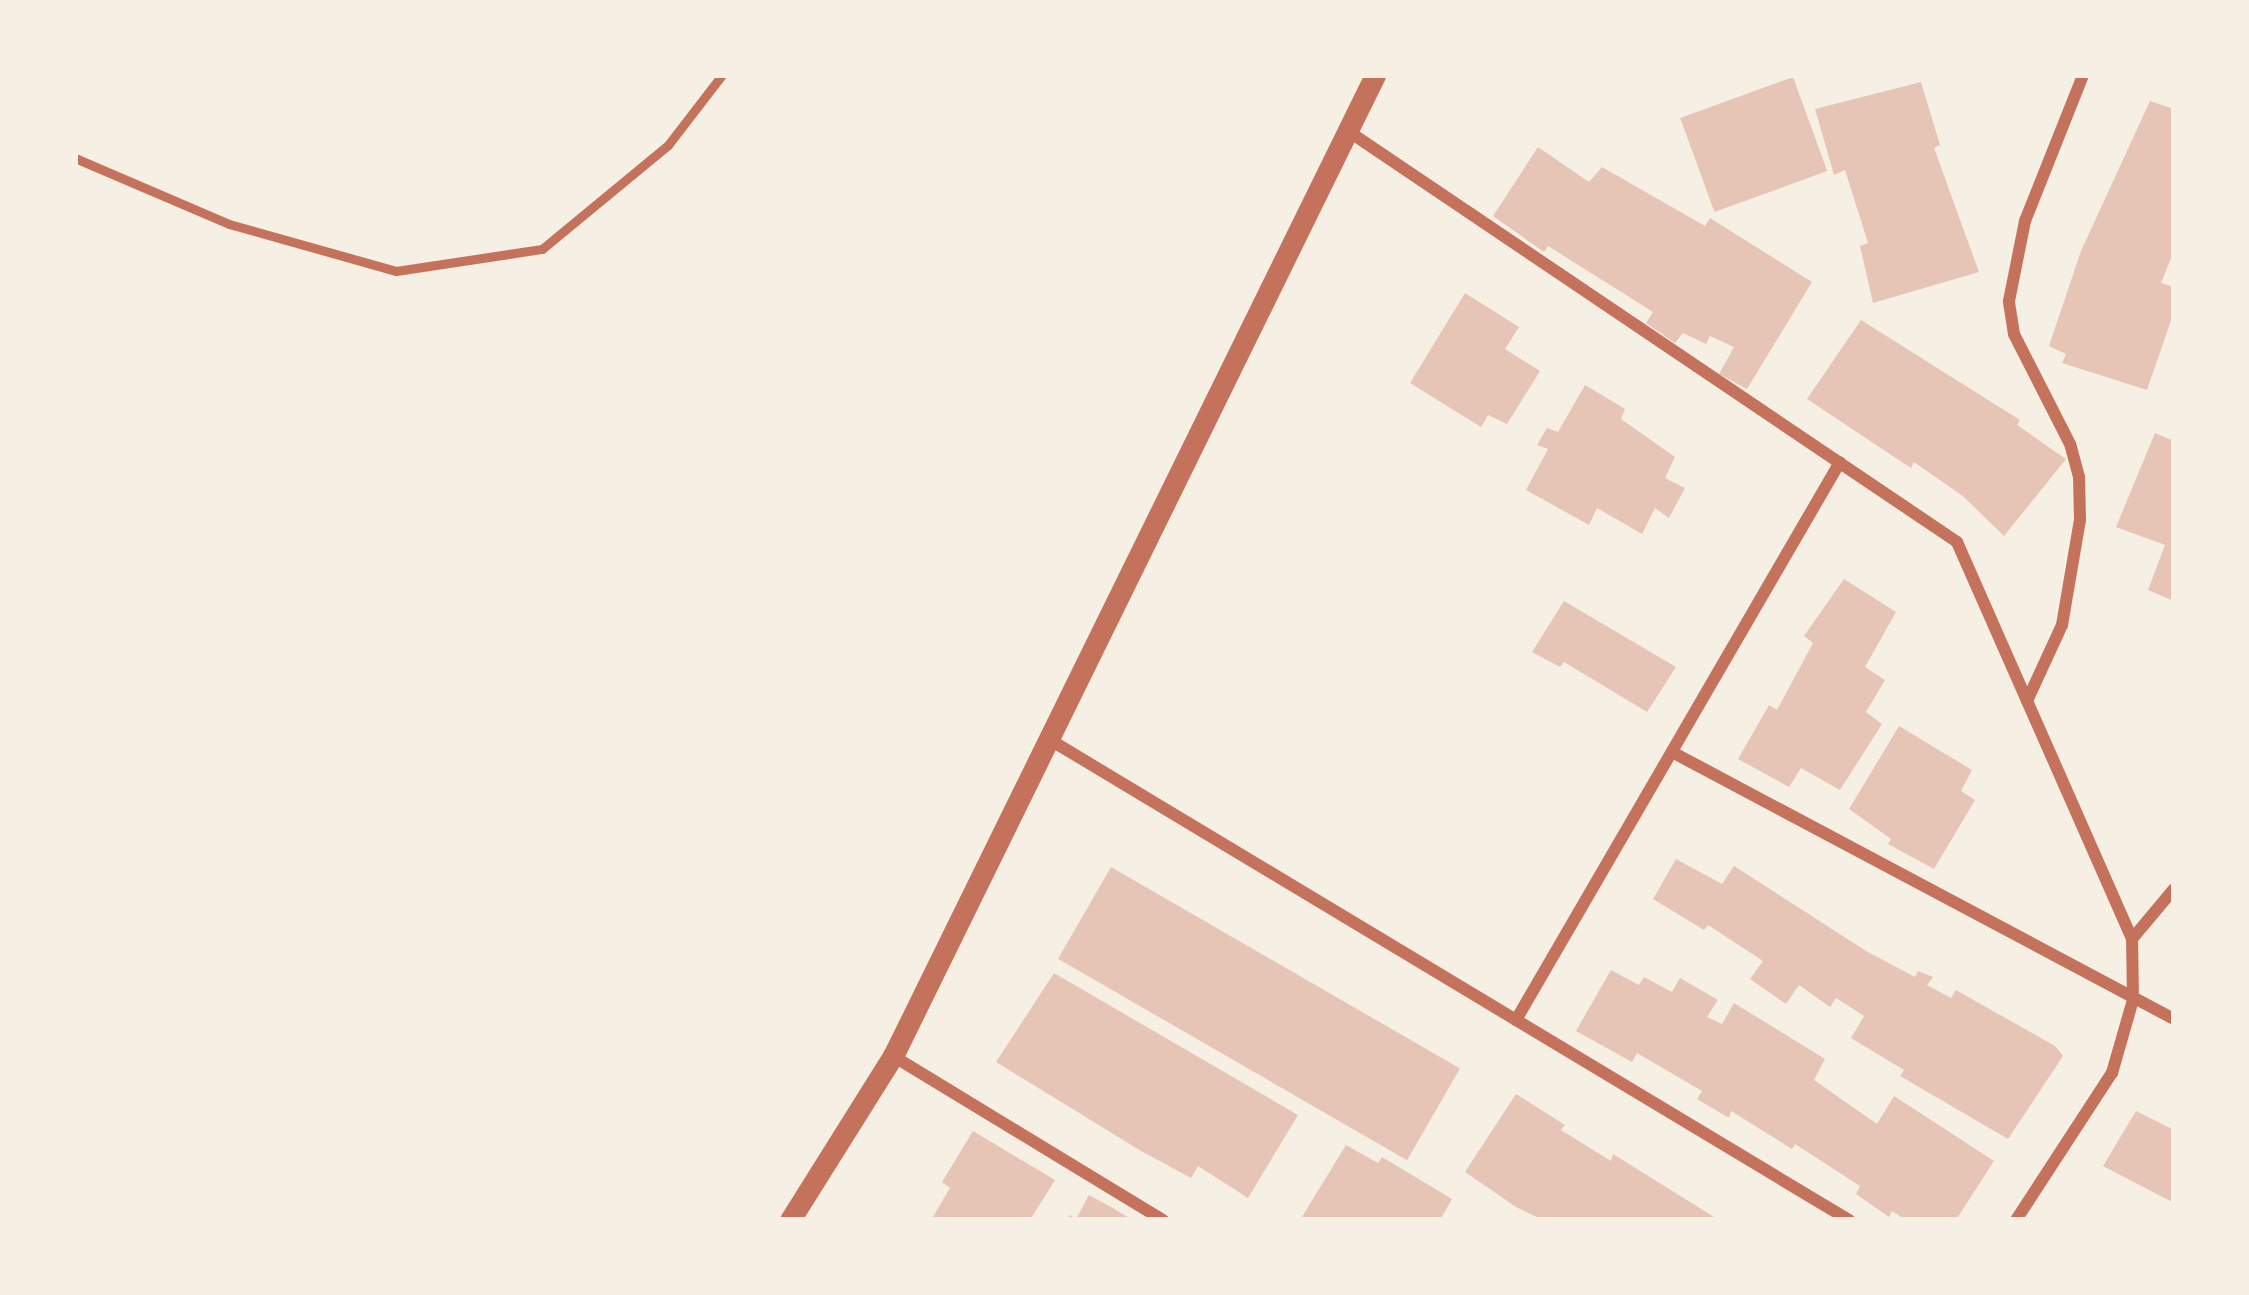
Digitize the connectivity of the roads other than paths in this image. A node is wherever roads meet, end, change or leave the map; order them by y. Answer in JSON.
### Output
{"nodes":[{"id":1,"x":722,"y":75,"type":"edge"},
{"id":2,"x":1375,"y":75,"type":"edge"},
{"id":3,"x":2083,"y":75,"type":"edge"},
{"id":4,"x":1348,"y":131,"type":"junction"},
{"id":5,"x":75,"y":158,"type":"edge"},
{"id":6,"x":1840,"y":463,"type":"junction"},
{"id":7,"x":2027,"y":701,"type":"junction"},
{"id":8,"x":1046,"y":737,"type":"junction"},
{"id":9,"x":1672,"y":752,"type":"junction"},
{"id":10,"x":2174,"y":889,"type":"edge"},
{"id":11,"x":2132,"y":939,"type":"junction"},
{"id":12,"x":2133,"y":1000,"type":"junction"},
{"id":13,"x":2174,"y":1019,"type":"edge"},
{"id":14,"x":1516,"y":1020,"type":"junction"},
{"id":15,"x":893,"y":1056,"type":"junction"},
{"id":16,"x":790,"y":1220,"type":"edge"},
{"id":17,"x":1163,"y":1220,"type":"edge"},
{"id":18,"x":1850,"y":1220,"type":"edge"},
{"id":19,"x":2016,"y":1220,"type":"edge"}],
"edges":[{"from":1,"to":5,"type":"lane"},
{"from":2,"to":4,"type":"street"},
{"from":3,"to":7,"type":"street"},
{"from":4,"to":6,"type":"street"},
{"from":4,"to":8,"type":"street"},
{"from":6,"to":7,"type":"street"},
{"from":6,"to":9,"type":"street"},
{"from":7,"to":11,"type":"street"},
{"from":8,"to":14,"type":"street"},
{"from":8,"to":15,"type":"street"},
{"from":9,"to":12,"type":"street"},
{"from":9,"to":14,"type":"street"},
{"from":10,"to":11,"type":"street"},
{"from":11,"to":12,"type":"street"},
{"from":12,"to":13,"type":"street"},
{"from":12,"to":19,"type":"street"},
{"from":14,"to":18,"type":"street"},
{"from":15,"to":16,"type":"street"},
{"from":15,"to":17,"type":"street"}]}
